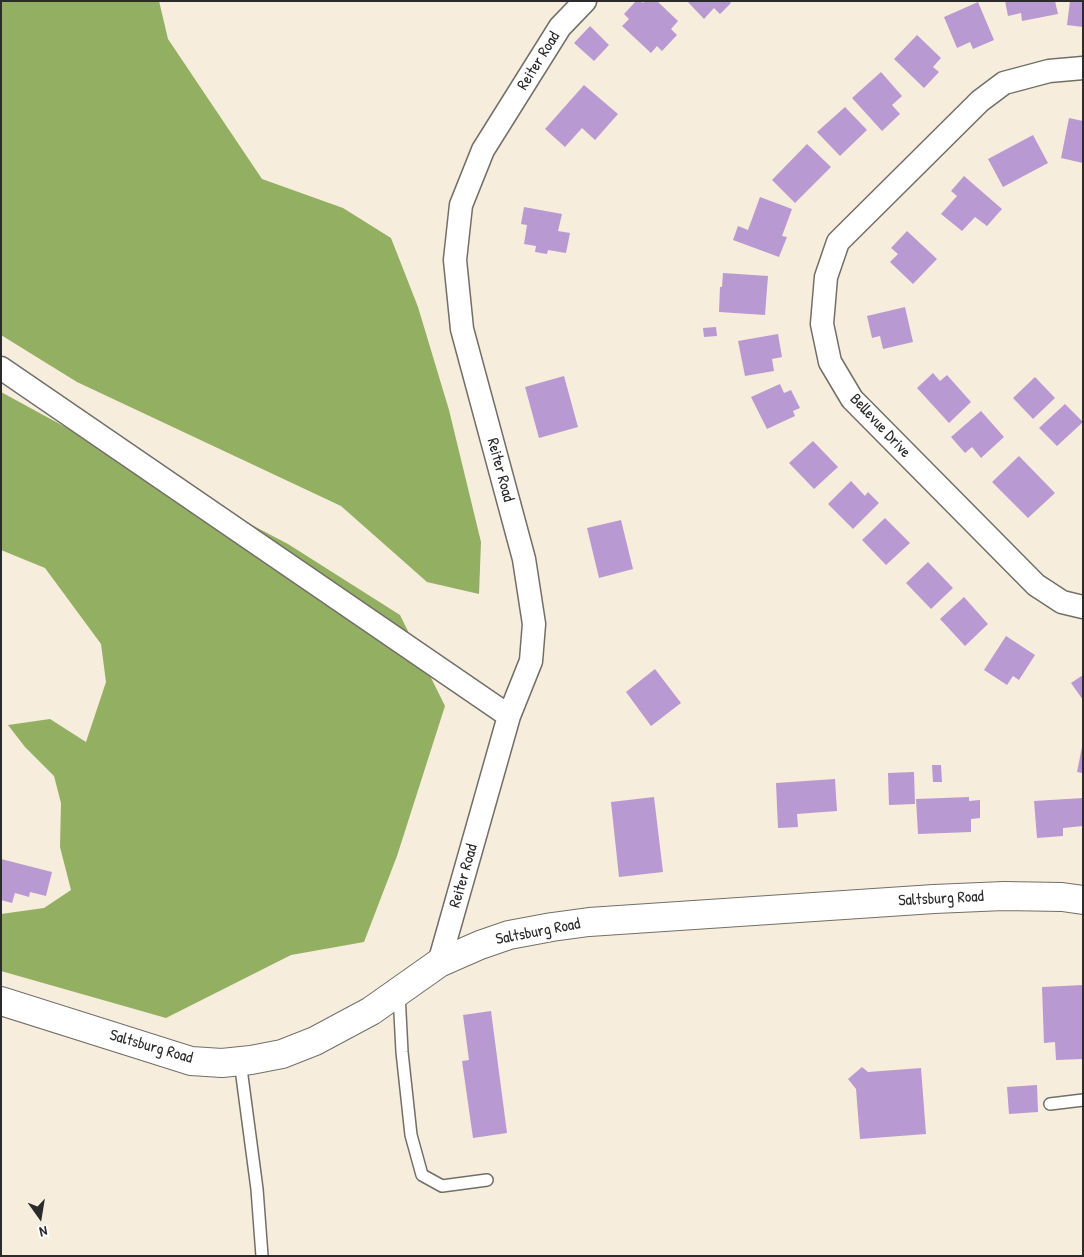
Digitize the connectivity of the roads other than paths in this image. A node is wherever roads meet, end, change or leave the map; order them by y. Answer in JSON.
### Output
{"nodes":[{"id":1,"x":585,"y":1,"type":"edge"},
{"id":2,"x":1083,"y":68,"type":"edge"},
{"id":3,"x":1,"y":368,"type":"edge"},
{"id":4,"x":1083,"y":607,"type":"edge"},
{"id":5,"x":509,"y":716,"type":"junction"},
{"id":6,"x":1083,"y":900,"type":"edge"},
{"id":7,"x":439,"y":963,"type":"junction"},
{"id":8,"x":399,"y":991,"type":"junction"},
{"id":9,"x":1,"y":1002,"type":"edge"},
{"id":10,"x":240,"y":1061,"type":"junction"},
{"id":11,"x":1083,"y":1100,"type":"edge"},
{"id":12,"x":1050,"y":1104,"type":"dead end"},
{"id":13,"x":487,"y":1180,"type":"dead end"},
{"id":14,"x":262,"y":1256,"type":"edge"}],
"edges":[{"from":1,"to":5,"type":"street","name":"Reiter Road"},
{"from":2,"to":4,"type":"street","name":"Bellevue Drive"},
{"from":3,"to":5,"type":"street"},
{"from":5,"to":7,"type":"street","name":"Reiter Road"},
{"from":6,"to":7,"type":"main road","name":"Saltsburg Road"},
{"from":7,"to":8,"type":"main road","name":"Saltsburg Road"},
{"from":8,"to":10,"type":"main road","name":"Saltsburg Road"},
{"from":8,"to":13,"type":"lane"},
{"from":9,"to":10,"type":"main road","name":"Saltsburg Road"},
{"from":10,"to":14,"type":"lane"},
{"from":11,"to":12,"type":"lane"}]}
